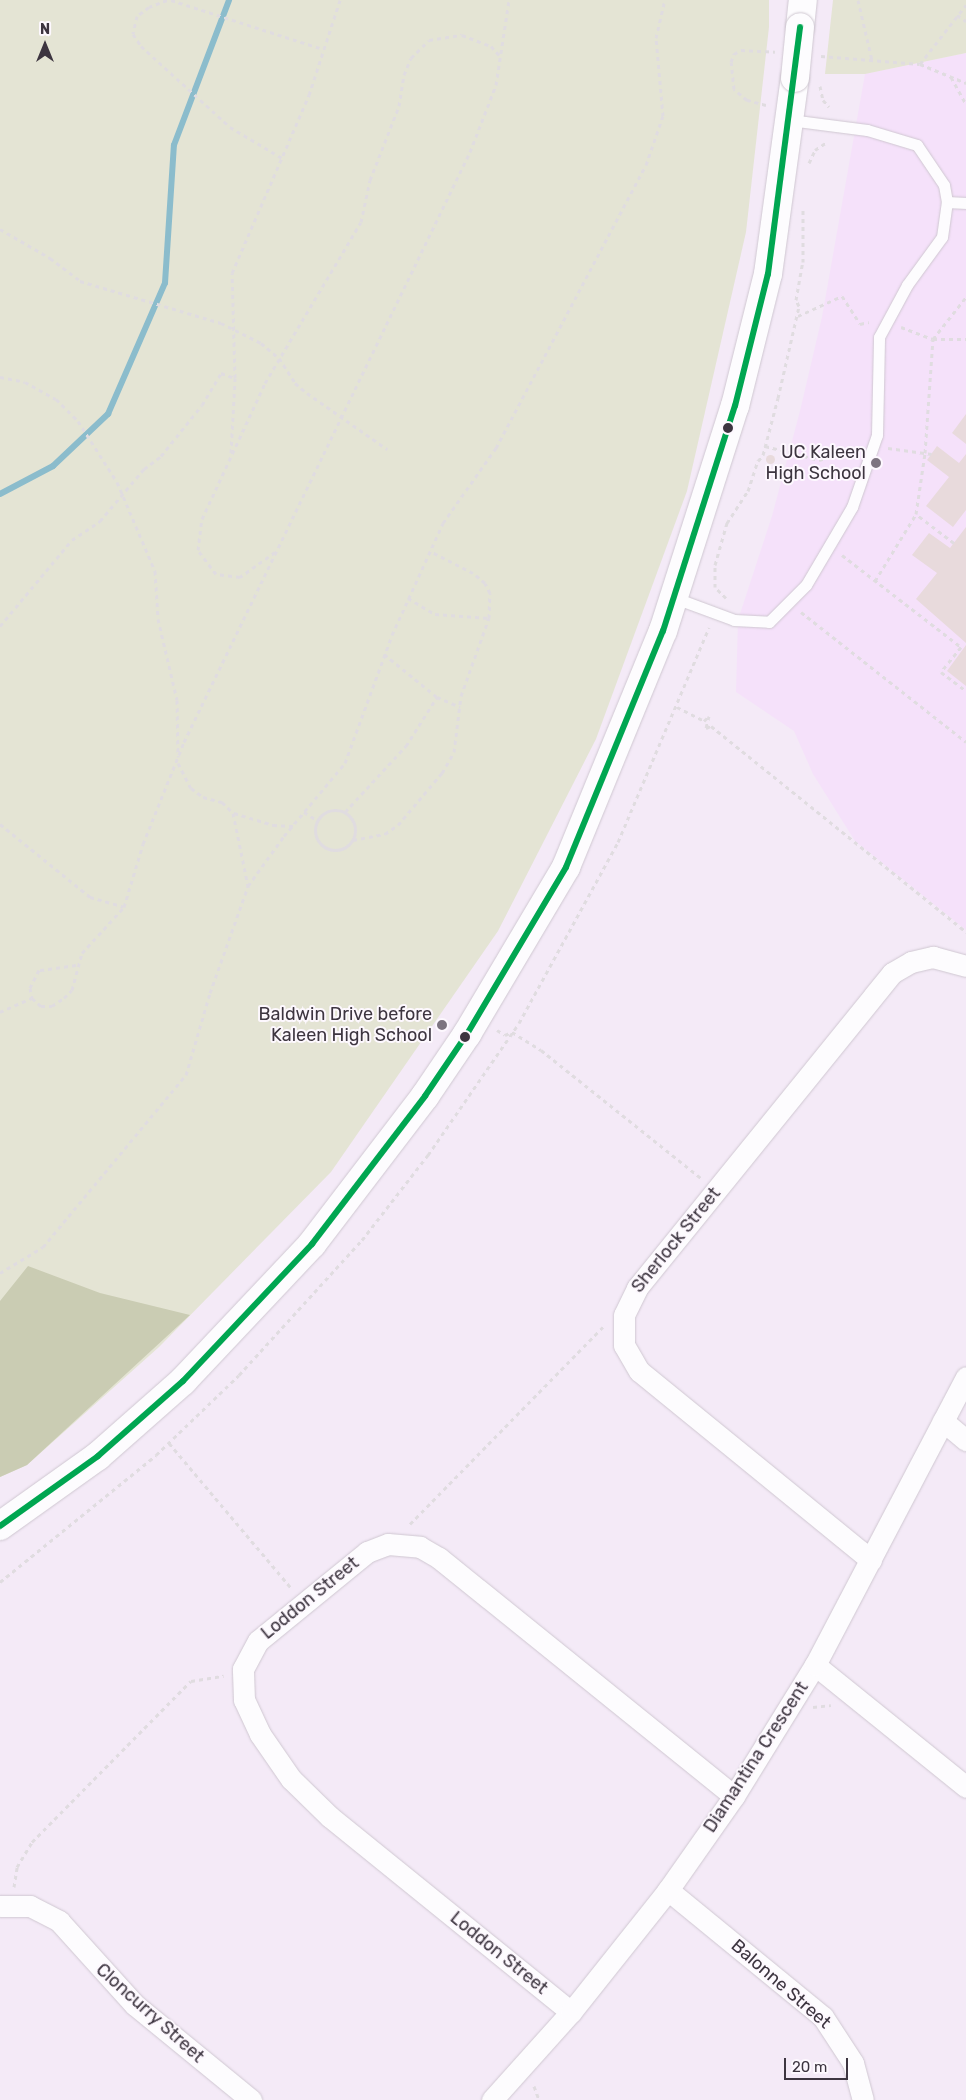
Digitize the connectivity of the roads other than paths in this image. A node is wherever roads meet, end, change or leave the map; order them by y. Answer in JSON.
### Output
{"nodes":[{"id":1,"x":803,"y":0,"type":"edge"},
{"id":2,"x":790,"y":120,"type":"junction"},
{"id":3,"x":947,"y":202,"type":"junction"},
{"id":4,"x":966,"y":203,"type":"edge"},
{"id":5,"x":675,"y":598,"type":"junction"},
{"id":6,"x":966,"y":966,"type":"edge"},
{"id":7,"x":966,"y":1378,"type":"edge"},
{"id":8,"x":943,"y":1422,"type":"junction"},
{"id":9,"x":966,"y":1440,"type":"edge"},
{"id":10,"x":0,"y":1526,"type":"edge"},
{"id":11,"x":871,"y":1560,"type":"junction"},
{"id":12,"x":815,"y":1665,"type":"junction"},
{"id":13,"x":966,"y":1787,"type":"edge"},
{"id":14,"x":734,"y":1796,"type":"junction"},
{"id":15,"x":668,"y":1890,"type":"junction"},
{"id":16,"x":6,"y":1905,"type":"edge"},
{"id":17,"x":571,"y":2012,"type":"junction"},
{"id":18,"x":500,"y":2097,"type":"edge"},
{"id":19,"x":251,"y":2100,"type":"edge"},
{"id":20,"x":863,"y":2100,"type":"edge"}],
"edges":[{"from":1,"to":2,"type":"main road","bridge":true},
{"from":2,"to":3,"type":"lane"},
{"from":2,"to":5,"type":"main road"},
{"from":3,"to":4,"type":"lane"},
{"from":3,"to":5,"type":"lane"},
{"from":5,"to":10,"type":"main road"},
{"from":6,"to":11,"type":"street","name":"Sherlock Street"},
{"from":7,"to":8,"type":"street","name":"Diamantina Crescent"},
{"from":8,"to":9,"type":"street"},
{"from":8,"to":11,"type":"street","name":"Diamantina Crescent"},
{"from":11,"to":12,"type":"street","name":"Diamantina Crescent"},
{"from":12,"to":13,"type":"street"},
{"from":12,"to":14,"type":"street","name":"Diamantina Crescent"},
{"from":14,"to":15,"type":"street","name":"Diamantina Crescent"},
{"from":14,"to":17,"type":"street","name":"Loddon Street"},
{"from":15,"to":17,"type":"street","name":"Diamantina Crescent"},
{"from":15,"to":20,"type":"street","name":"Balonne Street"},
{"from":16,"to":19,"type":"street","name":"Cloncurry Street"},
{"from":17,"to":18,"type":"street","name":"Diamantina Crescent"}]}
